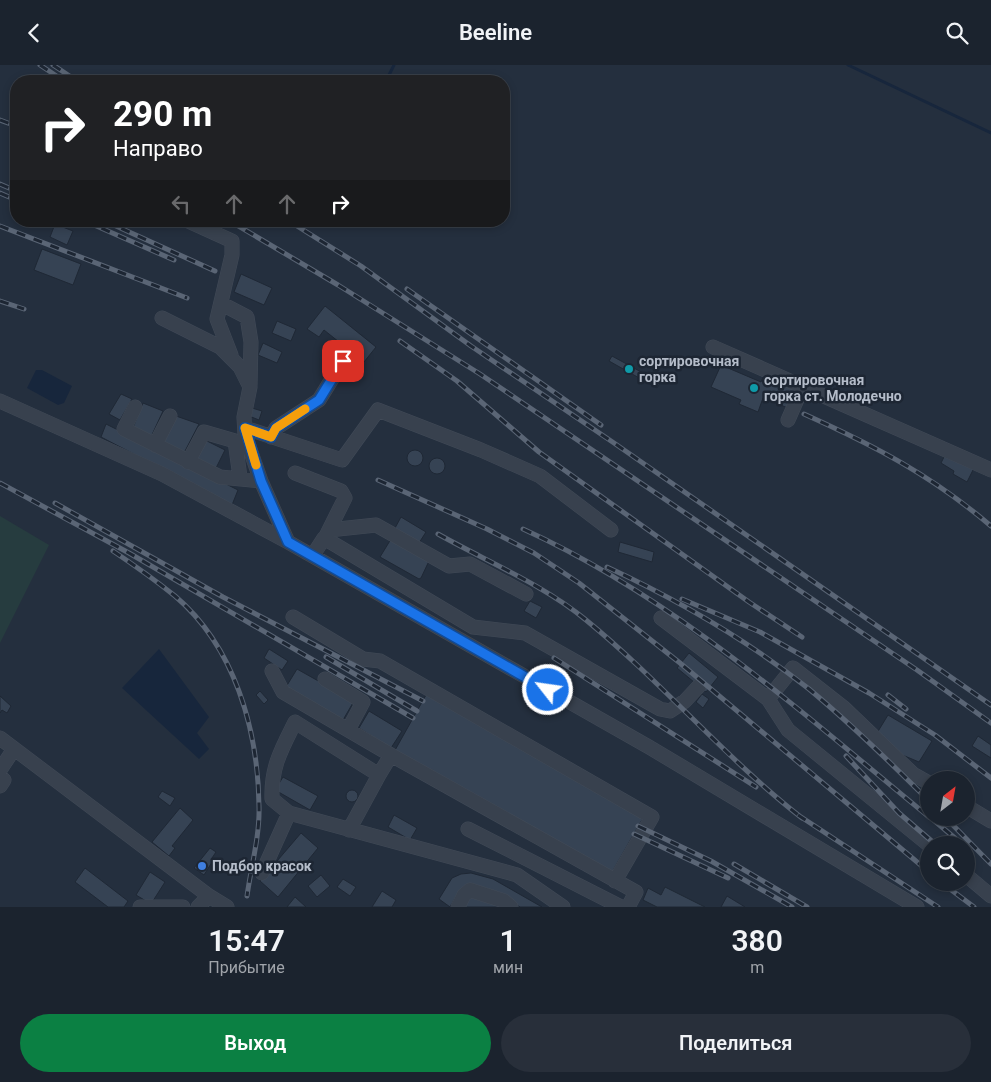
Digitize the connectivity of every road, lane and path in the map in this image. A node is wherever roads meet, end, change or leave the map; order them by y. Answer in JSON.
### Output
{"nodes":[{"id":1,"x":201,"y":227,"type":"edge"},
{"id":2,"x":222,"y":304,"type":"junction"},
{"id":3,"x":162,"y":318,"type":"dead end"},
{"id":4,"x":713,"y":347,"type":"dead end"},
{"id":5,"x":233,"y":360,"type":"junction"},
{"id":6,"x":343,"y":361,"type":"dead end"},
{"id":7,"x":803,"y":386,"type":"junction"},
{"id":8,"x":250,"y":387,"type":"junction"},
{"id":9,"x":0,"y":401,"type":"edge"},
{"id":10,"x":135,"y":407,"type":"dead end"},
{"id":11,"x":170,"y":416,"type":"dead end"},
{"id":12,"x":788,"y":421,"type":"dead end"},
{"id":13,"x":245,"y":428,"type":"junction"},
{"id":14,"x":271,"y":437,"type":"junction"},
{"id":15,"x":155,"y":445,"type":"junction"},
{"id":16,"x":188,"y":462,"type":"junction"},
{"id":17,"x":991,"y":470,"type":"edge"},
{"id":18,"x":295,"y":473,"type":"dead end"},
{"id":19,"x":240,"y":477,"type":"junction"},
{"id":20,"x":261,"y":481,"type":"junction"},
{"id":21,"x":611,"y":530,"type":"dead end"},
{"id":22,"x":327,"y":534,"type":"junction"},
{"id":23,"x":288,"y":542,"type":"junction"},
{"id":24,"x":312,"y":555,"type":"junction"},
{"id":25,"x":526,"y":595,"type":"dead end"},
{"id":26,"x":293,"y":617,"type":"dead end"},
{"id":27,"x":660,"y":618,"type":"dead end"},
{"id":28,"x":272,"y":671,"type":"dead end"},
{"id":29,"x":325,"y":679,"type":"dead end"},
{"id":30,"x":699,"y":686,"type":"dead end"},
{"id":31,"x":768,"y":699,"type":"junction"},
{"id":32,"x":348,"y":730,"type":"junction"},
{"id":33,"x":0,"y":738,"type":"edge"},
{"id":34,"x":14,"y":749,"type":"junction"},
{"id":35,"x":391,"y":755,"type":"junction"},
{"id":36,"x":0,"y":770,"type":"edge"},
{"id":37,"x":379,"y":775,"type":"junction"},
{"id":38,"x":0,"y":777,"type":"edge"},
{"id":39,"x":920,"y":778,"type":"edge"},
{"id":40,"x":0,"y":786,"type":"edge"},
{"id":41,"x":975,"y":811,"type":"edge"},
{"id":42,"x":288,"y":813,"type":"junction"},
{"id":43,"x":991,"y":821,"type":"edge"},
{"id":44,"x":349,"y":829,"type":"junction"},
{"id":45,"x":468,"y":829,"type":"dead end"},
{"id":46,"x":920,"y":838,"type":"edge"},
{"id":47,"x":262,"y":873,"type":"dead end"},
{"id":48,"x":615,"y":881,"type":"junction"},
{"id":49,"x":975,"y":883,"type":"edge"},
{"id":50,"x":209,"y":896,"type":"junction"},
{"id":51,"x":991,"y":896,"type":"edge"},
{"id":52,"x":140,"y":907,"type":"edge"},
{"id":53,"x":183,"y":907,"type":"edge"},
{"id":54,"x":198,"y":907,"type":"edge"},
{"id":55,"x":227,"y":907,"type":"edge"},
{"id":56,"x":458,"y":907,"type":"edge"},
{"id":57,"x":511,"y":907,"type":"edge"},
{"id":58,"x":563,"y":907,"type":"edge"},
{"id":59,"x":621,"y":907,"type":"edge"},
{"id":60,"x":628,"y":907,"type":"edge"},
{"id":61,"x":917,"y":907,"type":"edge"}],
"edges":[{"from":1,"to":2,"type":"lane"},
{"from":2,"to":5,"type":"lane"},
{"from":2,"to":8,"type":"lane"},
{"from":3,"to":5,"type":"lane"},
{"from":4,"to":7,"type":"lane"},
{"from":5,"to":8,"type":"lane"},
{"from":6,"to":14,"type":"lane"},
{"from":7,"to":12,"type":"lane"},
{"from":7,"to":17,"type":"lane"},
{"from":8,"to":13,"type":"lane"},
{"from":9,"to":23,"type":"lane"},
{"from":10,"to":15,"type":"lane"},
{"from":11,"to":15,"type":"lane"},
{"from":13,"to":14,"type":"lane"},
{"from":13,"to":20,"type":"lane"},
{"from":14,"to":21,"type":"lane"},
{"from":15,"to":16,"type":"lane"},
{"from":16,"to":19,"type":"lane"},
{"from":16,"to":19,"type":"lane"},
{"from":18,"to":22,"type":"lane"},
{"from":19,"to":20,"type":"lane"},
{"from":20,"to":23,"type":"lane"},
{"from":22,"to":24,"type":"lane"},
{"from":22,"to":25,"type":"lane"},
{"from":22,"to":30,"type":"lane"},
{"from":23,"to":24,"type":"lane"},
{"from":24,"to":61,"type":"lane"},
{"from":26,"to":48,"type":"lane"},
{"from":27,"to":31,"type":"lane"},
{"from":28,"to":32,"type":"lane"},
{"from":29,"to":32,"type":"lane"},
{"from":31,"to":39,"type":"lane"},
{"from":31,"to":46,"type":"lane"},
{"from":32,"to":35,"type":"lane"},
{"from":33,"to":34,"type":"lane"},
{"from":34,"to":36,"type":"lane"},
{"from":34,"to":50,"type":"lane"},
{"from":35,"to":37,"type":"lane"},
{"from":35,"to":48,"type":"lane"},
{"from":37,"to":42,"type":"lane"},
{"from":37,"to":44,"type":"lane"},
{"from":38,"to":40,"type":"lane"},
{"from":41,"to":43,"type":"lane"},
{"from":42,"to":44,"type":"lane"},
{"from":42,"to":47,"type":"lane"},
{"from":44,"to":58,"type":"lane"},
{"from":45,"to":59,"type":"lane"},
{"from":48,"to":60,"type":"lane"},
{"from":49,"to":51,"type":"lane"},
{"from":50,"to":54,"type":"lane"},
{"from":50,"to":55,"type":"lane"},
{"from":52,"to":53,"type":"lane"},
{"from":56,"to":57,"type":"lane"}]}
